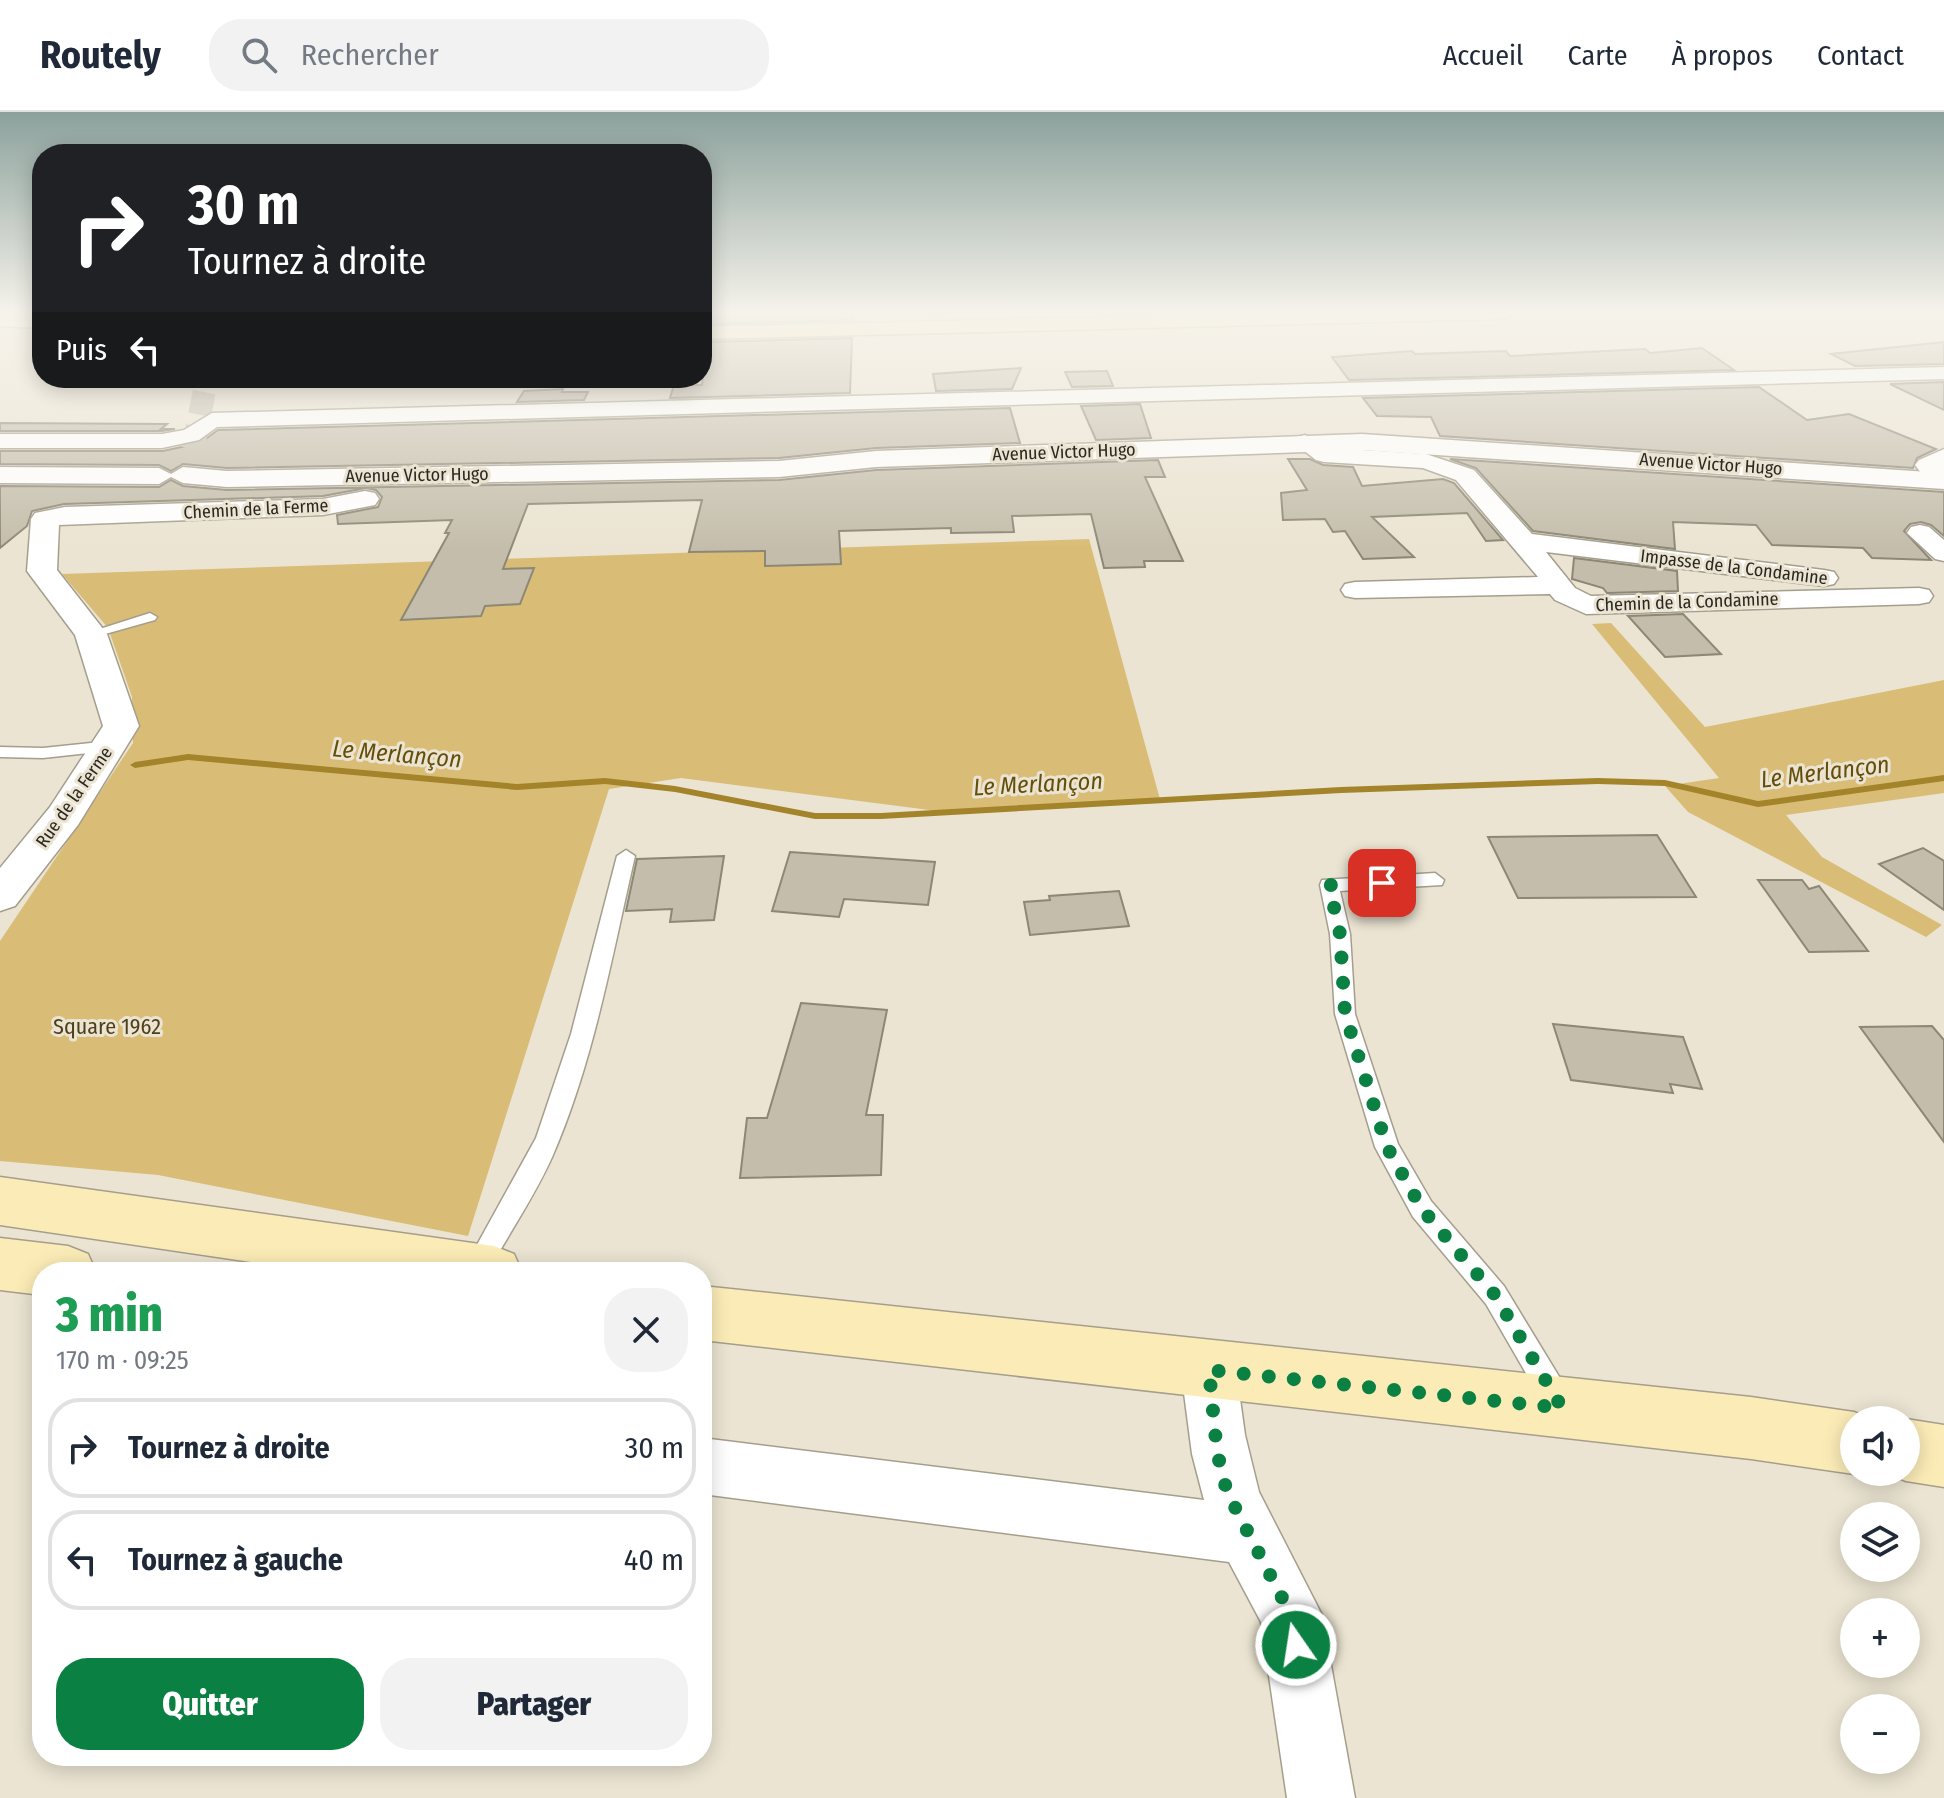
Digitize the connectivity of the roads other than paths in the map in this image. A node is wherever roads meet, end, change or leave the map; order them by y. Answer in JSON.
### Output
{"nodes":[{"id":1,"x":1072,"y":392,"type":"edge"},
{"id":2,"x":14,"y":419,"type":"dead end"},
{"id":3,"x":212,"y":420,"type":"junction"},
{"id":4,"x":0,"y":441,"type":"edge"},
{"id":5,"x":1305,"y":442,"type":"junction"},
{"id":6,"x":464,"y":473,"type":"junction"},
{"id":7,"x":1943,"y":473,"type":"edge"},
{"id":8,"x":0,"y":475,"type":"edge"},
{"id":9,"x":45,"y":519,"type":"joint"},
{"id":10,"x":1920,"y":533,"type":"dead end"},
{"id":11,"x":1524,"y":541,"type":"junction"},
{"id":12,"x":1944,"y":553,"type":"edge"},
{"id":13,"x":1944,"y":583,"type":"edge"},
{"id":14,"x":1558,"y":585,"type":"junction"},
{"id":15,"x":1355,"y":590,"type":"dead end"},
{"id":16,"x":1919,"y":596,"type":"dead end"},
{"id":17,"x":150,"y":617,"type":"dead end"},
{"id":18,"x":91,"y":634,"type":"junction"},
{"id":19,"x":110,"y":746,"type":"junction"},
{"id":20,"x":0,"y":752,"type":"edge"},
{"id":21,"x":626,"y":856,"type":"dead end"},
{"id":22,"x":1435,"y":880,"type":"dead end"},
{"id":23,"x":0,"y":896,"type":"edge"},
{"id":24,"x":0,"y":1201,"type":"edge"},
{"id":25,"x":420,"y":1262,"type":"edge"},
{"id":26,"x":487,"y":1262,"type":"edge"},
{"id":27,"x":0,"y":1264,"type":"edge"},
{"id":28,"x":32,"y":1268,"type":"edge"},
{"id":29,"x":712,"y":1314,"type":"edge"},
{"id":30,"x":1209,"y":1370,"type":"junction"},
{"id":31,"x":1562,"y":1408,"type":"junction"},
{"id":32,"x":1840,"y":1441,"type":"edge"},
{"id":33,"x":1920,"y":1452,"type":"edge"},
{"id":34,"x":1944,"y":1456,"type":"edge"},
{"id":35,"x":712,"y":1467,"type":"edge"},
{"id":36,"x":1247,"y":1535,"type":"junction"},
{"id":37,"x":1321,"y":1798,"type":"edge"}],
"edges":[{"from":1,"to":3,"type":"street"},
{"from":2,"to":3,"type":"street"},
{"from":3,"to":4,"type":"street"},
{"from":5,"to":6,"type":"street","name":"Avenue Victor Hugo"},
{"from":5,"to":7,"type":"street","name":"Avenue Victor Hugo"},
{"from":5,"to":11,"type":"street","name":"Chemin de la Condamine"},
{"from":6,"to":8,"type":"street","name":"Avenue Victor Hugo"},
{"from":6,"to":9,"type":"street","name":"Chemin de la Ferme"},
{"from":9,"to":18,"type":"street","name":"Rue de la Ferme"},
{"from":10,"to":12,"type":"street"},
{"from":11,"to":13,"type":"street","name":"Impasse de la Condamine"},
{"from":11,"to":14,"type":"street","name":"Chemin de la Condamine"},
{"from":14,"to":15,"type":"street"},
{"from":14,"to":16,"type":"street","name":"Chemin de la Condamine"},
{"from":17,"to":18,"type":"lane"},
{"from":18,"to":19,"type":"street","name":"Rue de la Ferme"},
{"from":19,"to":20,"type":"lane"},
{"from":19,"to":23,"type":"street","name":"Rue de la Ferme"},
{"from":21,"to":26,"type":"lane"},
{"from":22,"to":31,"type":"lane"},
{"from":24,"to":25,"type":"main road"},
{"from":27,"to":28,"type":"main road"},
{"from":29,"to":30,"type":"main road"},
{"from":30,"to":31,"type":"main road"},
{"from":30,"to":36,"type":"street"},
{"from":31,"to":32,"type":"main road"},
{"from":33,"to":34,"type":"main road"},
{"from":35,"to":36,"type":"street"},
{"from":36,"to":37,"type":"street"}]}
